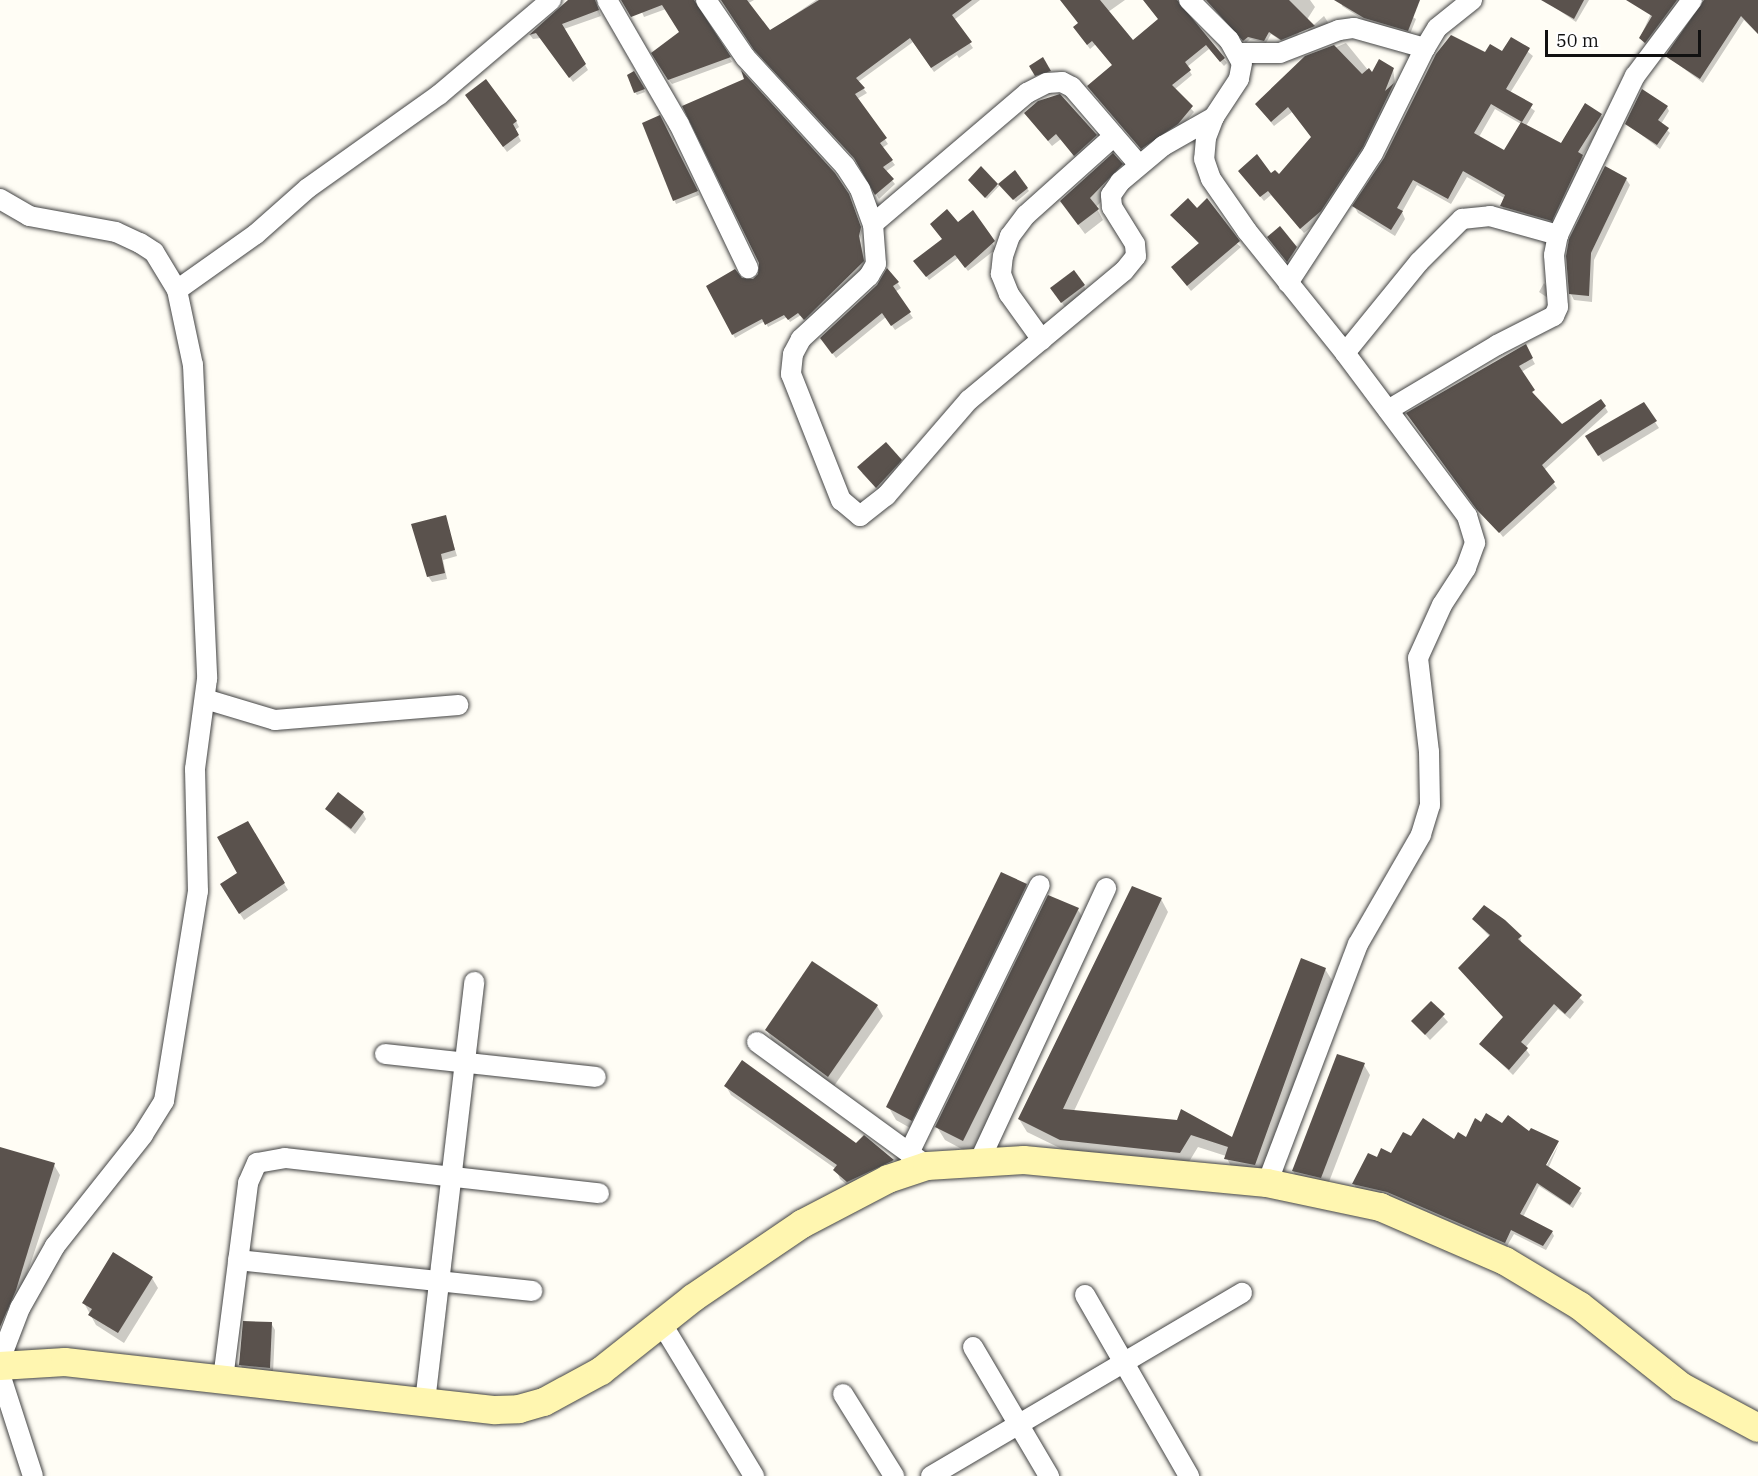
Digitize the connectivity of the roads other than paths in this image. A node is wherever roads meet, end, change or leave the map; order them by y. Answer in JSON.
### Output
{"nodes":[{"id":1,"x":551,"y":0,"type":"edge"},
{"id":2,"x":608,"y":0,"type":"edge"},
{"id":3,"x":706,"y":0,"type":"edge"},
{"id":4,"x":1189,"y":0,"type":"edge"},
{"id":5,"x":1472,"y":0,"type":"edge"},
{"id":6,"x":1692,"y":0,"type":"edge"},
{"id":7,"x":1425,"y":48,"type":"junction"},
{"id":8,"x":1239,"y":52,"type":"junction"},
{"id":9,"x":1214,"y":117,"type":"junction"},
{"id":10,"x":1114,"y":136,"type":"junction"},
{"id":11,"x":1139,"y":165,"type":"junction"},
{"id":12,"x":0,"y":199,"type":"edge"},
{"id":13,"x":873,"y":224,"type":"junction"},
{"id":14,"x":1558,"y":235,"type":"junction"},
{"id":15,"x":748,"y":268,"type":"dead end"},
{"id":16,"x":1288,"y":282,"type":"junction"},
{"id":17,"x":177,"y":290,"type":"junction"},
{"id":18,"x":1042,"y":340,"type":"junction"},
{"id":19,"x":1345,"y":354,"type":"junction"},
{"id":20,"x":1388,"y":410,"type":"junction"},
{"id":21,"x":205,"y":699,"type":"junction"},
{"id":22,"x":458,"y":705,"type":"dead end"},
{"id":23,"x":1040,"y":885,"type":"dead end"},
{"id":24,"x":1106,"y":888,"type":"dead end"},
{"id":25,"x":474,"y":982,"type":"dead end"},
{"id":26,"x":757,"y":1042,"type":"dead end"},
{"id":27,"x":385,"y":1054,"type":"dead end"},
{"id":28,"x":465,"y":1063,"type":"junction"},
{"id":29,"x":596,"y":1077,"type":"dead end"},
{"id":30,"x":918,"y":1160,"type":"junction"},
{"id":31,"x":979,"y":1162,"type":"junction"},
{"id":32,"x":451,"y":1176,"type":"junction"},
{"id":33,"x":1267,"y":1183,"type":"junction"},
{"id":34,"x":599,"y":1193,"type":"dead end"},
{"id":35,"x":238,"y":1260,"type":"junction"},
{"id":36,"x":439,"y":1282,"type":"junction"},
{"id":37,"x":532,"y":1292,"type":"dead end"},
{"id":38,"x":1242,"y":1293,"type":"dead end"},
{"id":39,"x":1085,"y":1295,"type":"dead end"},
{"id":40,"x":662,"y":1324,"type":"junction"},
{"id":41,"x":973,"y":1347,"type":"dead end"},
{"id":42,"x":0,"y":1360,"type":"edge"},
{"id":43,"x":1125,"y":1362,"type":"junction"},
{"id":44,"x":0,"y":1366,"type":"edge"},
{"id":45,"x":0,"y":1374,"type":"edge"},
{"id":46,"x":223,"y":1379,"type":"junction"},
{"id":47,"x":843,"y":1394,"type":"dead end"},
{"id":48,"x":425,"y":1402,"type":"junction"},
{"id":49,"x":1019,"y":1424,"type":"junction"},
{"id":50,"x":1758,"y":1428,"type":"edge"},
{"id":51,"x":33,"y":1476,"type":"edge"},
{"id":52,"x":754,"y":1476,"type":"edge"},
{"id":53,"x":894,"y":1476,"type":"edge"},
{"id":54,"x":931,"y":1476,"type":"edge"},
{"id":55,"x":1049,"y":1476,"type":"edge"},
{"id":56,"x":1189,"y":1476,"type":"edge"}],
"edges":[{"from":1,"to":17,"type":"street"},
{"from":2,"to":15,"type":"street"},
{"from":3,"to":13,"type":"street"},
{"from":4,"to":8,"type":"street"},
{"from":5,"to":7,"type":"street"},
{"from":6,"to":14,"type":"street"},
{"from":7,"to":8,"type":"street"},
{"from":7,"to":16,"type":"street"},
{"from":8,"to":9,"type":"street"},
{"from":9,"to":11,"type":"street"},
{"from":9,"to":16,"type":"street"},
{"from":10,"to":11,"type":"street"},
{"from":10,"to":13,"type":"street"},
{"from":10,"to":18,"type":"street"},
{"from":11,"to":18,"type":"street"},
{"from":12,"to":17,"type":"street"},
{"from":13,"to":18,"type":"street"},
{"from":14,"to":19,"type":"street"},
{"from":14,"to":20,"type":"street"},
{"from":16,"to":19,"type":"street"},
{"from":17,"to":21,"type":"street"},
{"from":19,"to":20,"type":"street"},
{"from":20,"to":33,"type":"street"},
{"from":21,"to":22,"type":"street"},
{"from":21,"to":42,"type":"street"},
{"from":23,"to":30,"type":"street"},
{"from":24,"to":31,"type":"street"},
{"from":25,"to":28,"type":"street"},
{"from":26,"to":30,"type":"street"},
{"from":27,"to":28,"type":"street"},
{"from":28,"to":29,"type":"street"},
{"from":28,"to":32,"type":"street"},
{"from":30,"to":31,"type":"street"},
{"from":30,"to":40,"type":"street"},
{"from":31,"to":33,"type":"street"},
{"from":32,"to":34,"type":"street"},
{"from":32,"to":35,"type":"street"},
{"from":32,"to":36,"type":"street"},
{"from":33,"to":50,"type":"street"},
{"from":35,"to":36,"type":"street"},
{"from":35,"to":46,"type":"street"},
{"from":36,"to":37,"type":"street"},
{"from":36,"to":48,"type":"street"},
{"from":38,"to":43,"type":"street"},
{"from":39,"to":43,"type":"street"},
{"from":40,"to":48,"type":"street"},
{"from":40,"to":52,"type":"street"},
{"from":41,"to":49,"type":"street"},
{"from":43,"to":49,"type":"street"},
{"from":43,"to":56,"type":"street"},
{"from":44,"to":46,"type":"street"},
{"from":45,"to":51,"type":"street"},
{"from":46,"to":48,"type":"street"},
{"from":47,"to":53,"type":"street"},
{"from":49,"to":54,"type":"street"},
{"from":49,"to":55,"type":"street"}]}
